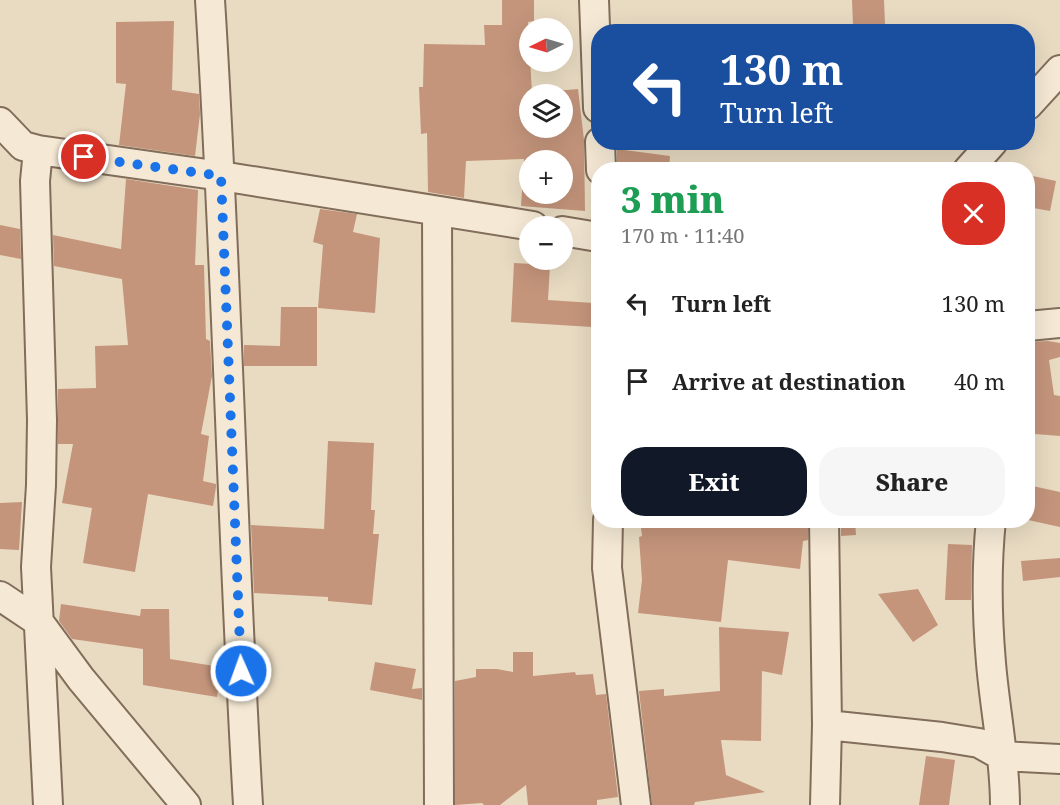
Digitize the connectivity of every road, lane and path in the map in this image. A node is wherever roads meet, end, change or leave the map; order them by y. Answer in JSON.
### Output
{"nodes":[{"id":1,"x":210,"y":0,"type":"edge"},
{"id":2,"x":594,"y":0,"type":"edge"},
{"id":3,"x":595,"y":24,"type":"edge"},
{"id":4,"x":1060,"y":70,"type":"edge"},
{"id":5,"x":1035,"y":97,"type":"edge"},
{"id":6,"x":0,"y":122,"type":"edge"},
{"id":7,"x":39,"y":150,"type":"junction"},
{"id":8,"x":986,"y":150,"type":"edge"},
{"id":9,"x":975,"y":162,"type":"edge"},
{"id":10,"x":221,"y":176,"type":"junction"},
{"id":11,"x":437,"y":211,"type":"junction"},
{"id":12,"x":519,"y":224,"type":"edge"},
{"id":13,"x":573,"y":233,"type":"edge"},
{"id":14,"x":591,"y":236,"type":"edge"},
{"id":15,"x":1060,"y":323,"type":"edge"},
{"id":16,"x":1035,"y":325,"type":"edge"},
{"id":17,"x":609,"y":528,"type":"edge"},
{"id":18,"x":824,"y":528,"type":"edge"},
{"id":19,"x":991,"y":528,"type":"edge"},
{"id":20,"x":0,"y":596,"type":"edge"},
{"id":21,"x":39,"y":622,"type":"junction"},
{"id":22,"x":827,"y":725,"type":"junction"},
{"id":23,"x":1002,"y":756,"type":"junction"},
{"id":24,"x":1060,"y":759,"type":"edge"},
{"id":25,"x":48,"y":805,"type":"edge"},
{"id":26,"x":186,"y":805,"type":"edge"},
{"id":27,"x":248,"y":805,"type":"edge"},
{"id":28,"x":439,"y":805,"type":"edge"},
{"id":29,"x":636,"y":805,"type":"edge"},
{"id":30,"x":825,"y":805,"type":"edge"},
{"id":31,"x":1005,"y":805,"type":"edge"}],
"edges":[{"from":1,"to":10,"type":"street"},
{"from":2,"to":3,"type":"street"},
{"from":4,"to":5,"type":"street"},
{"from":6,"to":7,"type":"street"},
{"from":7,"to":10,"type":"street"},
{"from":7,"to":21,"type":"street"},
{"from":8,"to":9,"type":"street"},
{"from":10,"to":11,"type":"street"},
{"from":10,"to":27,"type":"street"},
{"from":11,"to":12,"type":"street"},
{"from":11,"to":28,"type":"street"},
{"from":13,"to":14,"type":"street"},
{"from":15,"to":16,"type":"street"},
{"from":17,"to":29,"type":"street"},
{"from":18,"to":22,"type":"street"},
{"from":19,"to":23,"type":"street"},
{"from":20,"to":21,"type":"street"},
{"from":21,"to":25,"type":"street"},
{"from":21,"to":26,"type":"street"},
{"from":22,"to":23,"type":"street"},
{"from":22,"to":30,"type":"street"},
{"from":23,"to":24,"type":"street"},
{"from":23,"to":31,"type":"street"}]}
